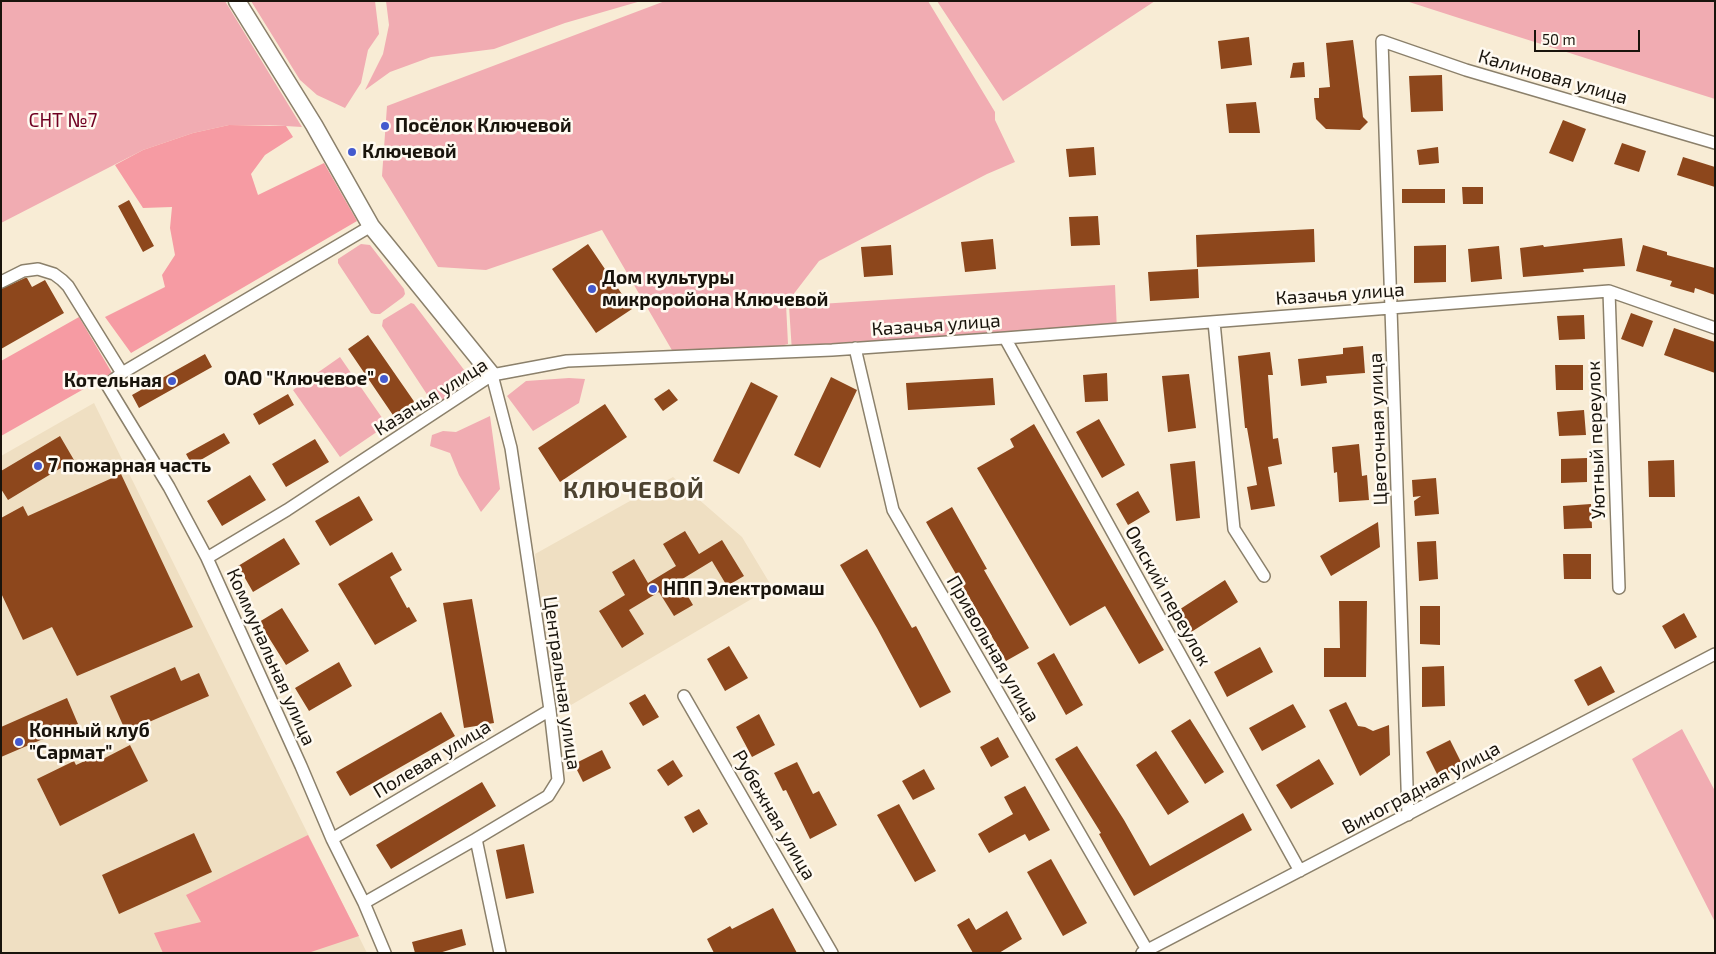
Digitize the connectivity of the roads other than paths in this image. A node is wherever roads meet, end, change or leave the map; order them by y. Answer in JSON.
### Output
{"nodes":[{"id":1,"x":238,"y":1,"type":"edge"},
{"id":2,"x":1382,"y":41,"type":"joint"},
{"id":3,"x":1715,"y":143,"type":"edge"},
{"id":4,"x":371,"y":226,"type":"junction"},
{"id":5,"x":1,"y":282,"type":"edge"},
{"id":6,"x":1609,"y":291,"type":"junction"},
{"id":7,"x":1391,"y":308,"type":"junction"},
{"id":8,"x":1214,"y":322,"type":"junction"},
{"id":9,"x":1715,"y":328,"type":"edge"},
{"id":10,"x":1005,"y":338,"type":"junction"},
{"id":11,"x":855,"y":348,"type":"junction"},
{"id":12,"x":122,"y":373,"type":"junction"},
{"id":13,"x":492,"y":375,"type":"junction"},
{"id":14,"x":207,"y":558,"type":"junction"},
{"id":15,"x":1264,"y":576,"type":"dead end"},
{"id":16,"x":1619,"y":588,"type":"dead end"},
{"id":17,"x":1715,"y":654,"type":"edge"},
{"id":18,"x":684,"y":696,"type":"dead end"},
{"id":19,"x":550,"y":710,"type":"junction"},
{"id":20,"x":1408,"y":815,"type":"junction"},
{"id":21,"x":332,"y":839,"type":"junction"},
{"id":22,"x":476,"y":839,"type":"junction"},
{"id":23,"x":1300,"y":871,"type":"junction"},
{"id":24,"x":364,"y":903,"type":"junction"},
{"id":25,"x":1144,"y":952,"type":"edge"},
{"id":26,"x":385,"y":953,"type":"edge"},
{"id":27,"x":500,"y":953,"type":"edge"},
{"id":28,"x":832,"y":953,"type":"edge"}],
"edges":[{"from":1,"to":4,"type":"street"},
{"from":2,"to":3,"type":"street","name":"Калиновая улица"},
{"from":2,"to":7,"type":"street","name":"Цветочная улица"},
{"from":4,"to":12,"type":"street"},
{"from":4,"to":13,"type":"street"},
{"from":5,"to":12,"type":"street"},
{"from":6,"to":7,"type":"street","name":"Казачья улица"},
{"from":6,"to":9,"type":"street","name":"Казачья улица"},
{"from":6,"to":16,"type":"street","name":"Уютный переулок"},
{"from":7,"to":8,"type":"street","name":"Казачья улица"},
{"from":7,"to":20,"type":"street","name":"Цветочная улица"},
{"from":8,"to":10,"type":"street","name":"Казачья улица"},
{"from":8,"to":15,"type":"street"},
{"from":10,"to":11,"type":"street","name":"Казачья улица"},
{"from":10,"to":23,"type":"street","name":"Омский переулок"},
{"from":11,"to":13,"type":"street","name":"Казачья улица"},
{"from":11,"to":25,"type":"street","name":"Привольная улица"},
{"from":12,"to":14,"type":"street","name":"Коммунальная улица"},
{"from":13,"to":14,"type":"street","name":"Казачья улица"},
{"from":13,"to":19,"type":"street","name":"Центральная улица"},
{"from":14,"to":21,"type":"street","name":"Коммунальная улица"},
{"from":17,"to":20,"type":"street","name":"Виноградная улица"},
{"from":18,"to":28,"type":"street","name":"Рубежная улица"},
{"from":19,"to":21,"type":"street","name":"Полевая улица"},
{"from":19,"to":22,"type":"street","name":"Центральная улица"},
{"from":20,"to":23,"type":"street","name":"Виноградная улица"},
{"from":21,"to":24,"type":"street","name":"Коммунальная улица"},
{"from":22,"to":24,"type":"street","name":"Центральная улица"},
{"from":22,"to":27,"type":"street"},
{"from":23,"to":25,"type":"street","name":"Виноградная улица"},
{"from":24,"to":26,"type":"street","name":"Коммунальная улица"}]}
